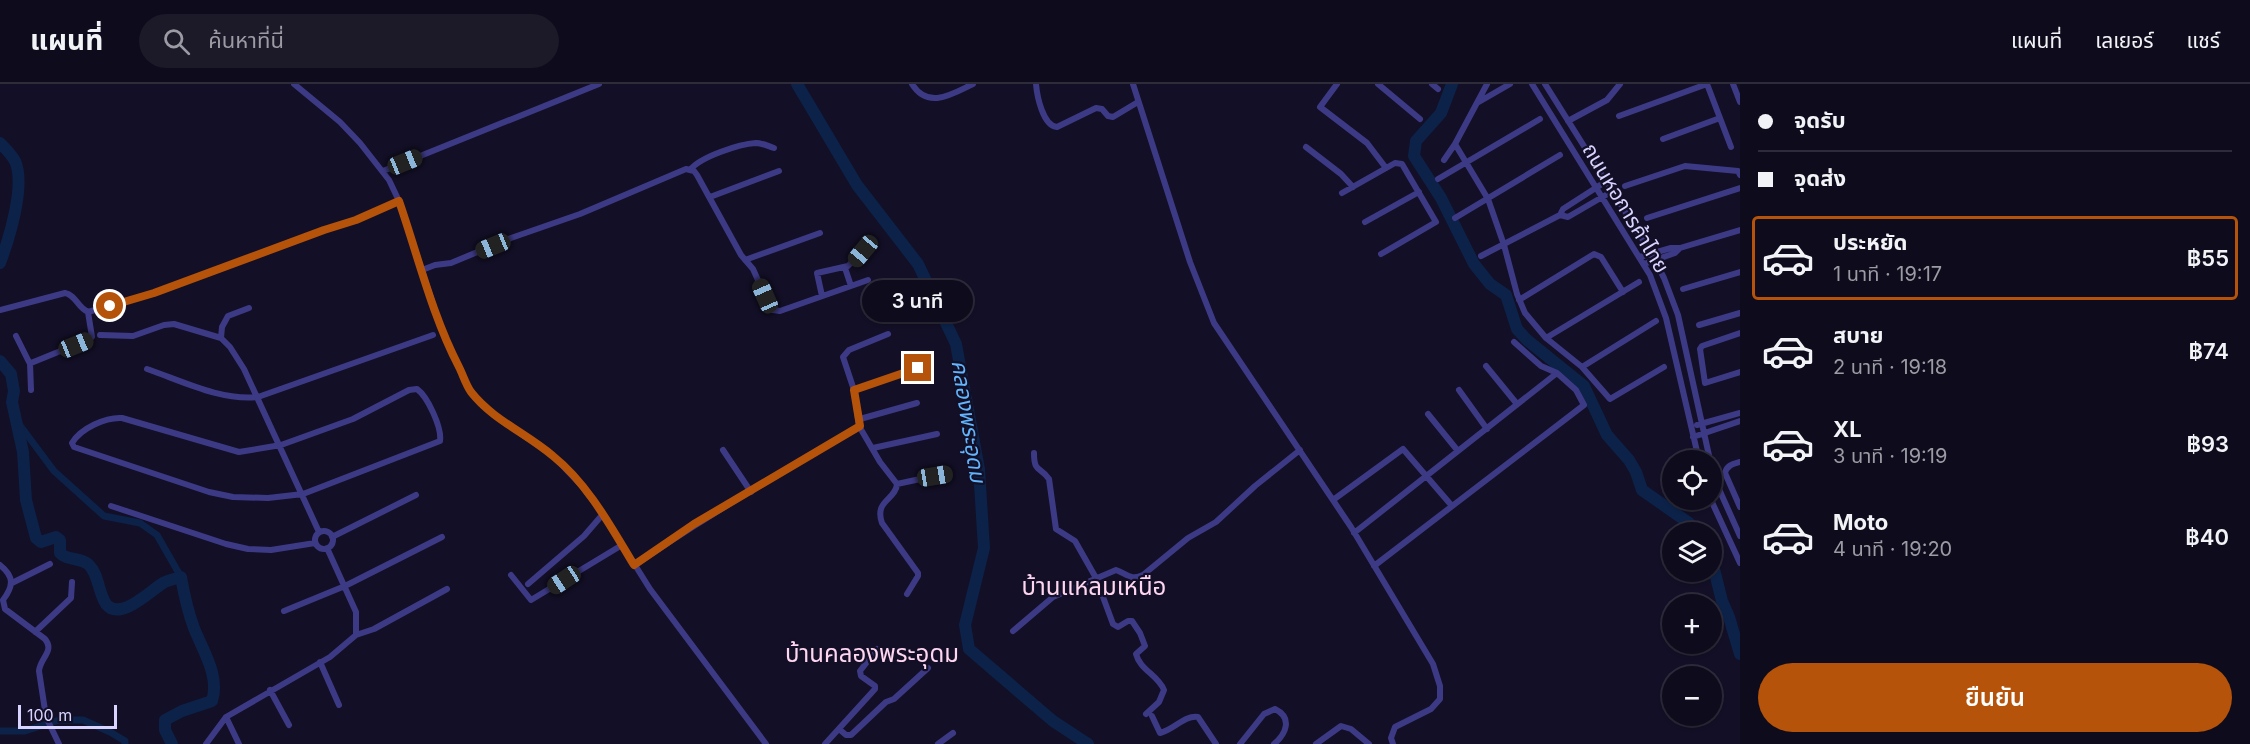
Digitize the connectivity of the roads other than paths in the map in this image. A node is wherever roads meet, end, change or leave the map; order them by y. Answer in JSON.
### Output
{"nodes":[{"id":1,"x":294,"y":84,"type":"edge"},
{"id":2,"x":599,"y":84,"type":"edge"},
{"id":3,"x":912,"y":84,"type":"edge"},
{"id":4,"x":973,"y":84,"type":"edge"},
{"id":5,"x":1036,"y":84,"type":"edge"},
{"id":6,"x":1133,"y":84,"type":"edge"},
{"id":7,"x":1337,"y":84,"type":"edge"},
{"id":8,"x":1378,"y":84,"type":"edge"},
{"id":9,"x":1432,"y":84,"type":"edge"},
{"id":10,"x":1487,"y":84,"type":"edge"},
{"id":11,"x":1510,"y":84,"type":"edge"},
{"id":12,"x":1532,"y":84,"type":"edge"},
{"id":13,"x":1545,"y":84,"type":"edge"},
{"id":14,"x":1620,"y":84,"type":"edge"},
{"id":15,"x":1707,"y":84,"type":"edge"},
{"id":16,"x":1733,"y":84,"type":"edge"},
{"id":17,"x":1438,"y":89,"type":"dead end"},
{"id":18,"x":1138,"y":102,"type":"junction"},
{"id":19,"x":1740,"y":102,"type":"edge"},
{"id":20,"x":1477,"y":103,"type":"junction"},
{"id":21,"x":1619,"y":116,"type":"dead end"},
{"id":22,"x":1540,"y":118,"type":"dead end"},
{"id":23,"x":1720,"y":118,"type":"junction"},
{"id":24,"x":1420,"y":119,"type":"dead end"},
{"id":25,"x":1568,"y":121,"type":"junction"},
{"id":26,"x":1663,"y":139,"type":"dead end"},
{"id":27,"x":1455,"y":144,"type":"junction"},
{"id":28,"x":774,"y":147,"type":"dead end"},
{"id":29,"x":1306,"y":147,"type":"dead end"},
{"id":30,"x":1731,"y":147,"type":"dead end"},
{"id":31,"x":1560,"y":155,"type":"dead end"},
{"id":32,"x":1444,"y":160,"type":"dead end"},
{"id":33,"x":1465,"y":163,"type":"junction"},
{"id":34,"x":1386,"y":168,"type":"junction"},
{"id":35,"x":690,"y":170,"type":"junction"},
{"id":36,"x":383,"y":171,"type":"junction"},
{"id":37,"x":779,"y":171,"type":"dead end"},
{"id":38,"x":1740,"y":175,"type":"edge"},
{"id":39,"x":1438,"y":179,"type":"dead end"},
{"id":40,"x":1605,"y":182,"type":"junction"},
{"id":41,"x":1625,"y":186,"type":"dead end"},
{"id":42,"x":1353,"y":187,"type":"junction"},
{"id":43,"x":1740,"y":188,"type":"edge"},
{"id":44,"x":1595,"y":189,"type":"junction"},
{"id":45,"x":1419,"y":192,"type":"junction"},
{"id":46,"x":1611,"y":192,"type":"junction"},
{"id":47,"x":1342,"y":194,"type":"dead end"},
{"id":48,"x":710,"y":197,"type":"junction"},
{"id":49,"x":1602,"y":198,"type":"junction"},
{"id":50,"x":1488,"y":199,"type":"junction"},
{"id":51,"x":399,"y":201,"type":"junction"},
{"id":52,"x":1560,"y":215,"type":"junction"},
{"id":53,"x":1455,"y":218,"type":"dead end"},
{"id":54,"x":1647,"y":218,"type":"dead end"},
{"id":55,"x":1365,"y":222,"type":"dead end"},
{"id":56,"x":1740,"y":230,"type":"edge"},
{"id":57,"x":820,"y":233,"type":"dead end"},
{"id":58,"x":1504,"y":245,"type":"junction"},
{"id":59,"x":1680,"y":248,"type":"junction"},
{"id":60,"x":863,"y":251,"type":"dead end"},
{"id":61,"x":1651,"y":253,"type":"junction"},
{"id":62,"x":1381,"y":254,"type":"dead end"},
{"id":63,"x":1481,"y":256,"type":"dead end"},
{"id":64,"x":1640,"y":257,"type":"junction"},
{"id":65,"x":745,"y":260,"type":"junction"},
{"id":66,"x":1655,"y":260,"type":"junction"},
{"id":67,"x":1644,"y":264,"type":"junction"},
{"id":68,"x":845,"y":268,"type":"junction"},
{"id":69,"x":422,"y":270,"type":"junction"},
{"id":70,"x":1740,"y":272,"type":"edge"},
{"id":71,"x":868,"y":280,"type":"dead end"},
{"id":72,"x":1639,"y":282,"type":"dead end"},
{"id":73,"x":851,"y":286,"type":"junction"},
{"id":74,"x":1683,"y":289,"type":"dead end"},
{"id":75,"x":1623,"y":292,"type":"junction"},
{"id":76,"x":822,"y":296,"type":"junction"},
{"id":77,"x":1519,"y":300,"type":"junction"},
{"id":78,"x":249,"y":308,"type":"dead end"},
{"id":79,"x":0,"y":310,"type":"edge"},
{"id":80,"x":88,"y":312,"type":"junction"},
{"id":81,"x":1740,"y":312,"type":"edge"},
{"id":82,"x":1656,"y":321,"type":"dead end"},
{"id":83,"x":1699,"y":325,"type":"dead end"},
{"id":84,"x":1740,"y":333,"type":"edge"},
{"id":85,"x":100,"y":334,"type":"dead end"},
{"id":86,"x":888,"y":334,"type":"dead end"},
{"id":87,"x":433,"y":335,"type":"dead end"},
{"id":88,"x":15,"y":336,"type":"dead end"},
{"id":89,"x":221,"y":338,"type":"junction"},
{"id":90,"x":1546,"y":338,"type":"junction"},
{"id":91,"x":1514,"y":342,"type":"dead end"},
{"id":92,"x":30,"y":363,"type":"junction"},
{"id":93,"x":1486,"y":366,"type":"dead end"},
{"id":94,"x":1582,"y":367,"type":"junction"},
{"id":95,"x":1664,"y":367,"type":"dead end"},
{"id":96,"x":918,"y":368,"type":"dead end"},
{"id":97,"x":147,"y":369,"type":"dead end"},
{"id":98,"x":1740,"y":372,"type":"edge"},
{"id":99,"x":1557,"y":373,"type":"junction"},
{"id":100,"x":31,"y":390,"type":"dead end"},
{"id":101,"x":854,"y":390,"type":"junction"},
{"id":102,"x":1459,"y":390,"type":"dead end"},
{"id":103,"x":258,"y":397,"type":"junction"},
{"id":104,"x":916,"y":404,"type":"dead end"},
{"id":105,"x":1517,"y":404,"type":"junction"},
{"id":106,"x":1740,"y":413,"type":"edge"},
{"id":107,"x":1428,"y":414,"type":"dead end"},
{"id":108,"x":1740,"y":421,"type":"edge"},
{"id":109,"x":860,"y":423,"type":"junction"},
{"id":110,"x":1701,"y":424,"type":"junction"},
{"id":111,"x":1690,"y":426,"type":"junction"},
{"id":112,"x":1486,"y":429,"type":"junction"},
{"id":113,"x":937,"y":434,"type":"dead end"},
{"id":114,"x":1703,"y":435,"type":"junction"},
{"id":115,"x":1693,"y":437,"type":"junction"},
{"id":116,"x":281,"y":445,"type":"junction"},
{"id":117,"x":873,"y":448,"type":"junction"},
{"id":118,"x":723,"y":450,"type":"dead end"},
{"id":119,"x":1300,"y":450,"type":"junction"},
{"id":120,"x":1696,"y":450,"type":"edge"},
{"id":121,"x":1707,"y":450,"type":"edge"},
{"id":122,"x":1458,"y":451,"type":"junction"},
{"id":123,"x":1034,"y":453,"type":"dead end"},
{"id":124,"x":1740,"y":462,"type":"edge"},
{"id":125,"x":948,"y":473,"type":"dead end"},
{"id":126,"x":1426,"y":476,"type":"junction"},
{"id":127,"x":897,"y":484,"type":"junction"},
{"id":128,"x":751,"y":492,"type":"junction"},
{"id":129,"x":303,"y":494,"type":"junction"},
{"id":130,"x":416,"y":495,"type":"dead end"},
{"id":131,"x":1722,"y":496,"type":"edge"},
{"id":132,"x":1333,"y":500,"type":"junction"},
{"id":133,"x":1739,"y":502,"type":"edge"},
{"id":134,"x":1452,"y":506,"type":"junction"},
{"id":135,"x":111,"y":507,"type":"dead end"},
{"id":136,"x":1716,"y":510,"type":"edge"},
{"id":137,"x":603,"y":514,"type":"junction"},
{"id":138,"x":320,"y":532,"type":"junction"},
{"id":139,"x":1354,"y":533,"type":"junction"},
{"id":140,"x":1740,"y":536,"type":"edge"},
{"id":141,"x":332,"y":537,"type":"junction"},
{"id":142,"x":442,"y":537,"type":"dead end"},
{"id":143,"x":315,"y":543,"type":"junction"},
{"id":144,"x":622,"y":545,"type":"junction"},
{"id":145,"x":327,"y":548,"type":"junction"},
{"id":146,"x":1740,"y":563,"type":"edge"},
{"id":147,"x":50,"y":564,"type":"dead end"},
{"id":148,"x":0,"y":565,"type":"edge"},
{"id":149,"x":634,"y":565,"type":"junction"},
{"id":150,"x":1374,"y":566,"type":"junction"},
{"id":151,"x":511,"y":575,"type":"dead end"},
{"id":152,"x":1096,"y":579,"type":"junction"},
{"id":153,"x":72,"y":582,"type":"dead end"},
{"id":154,"x":12,"y":583,"type":"junction"},
{"id":155,"x":528,"y":584,"type":"dead end"},
{"id":156,"x":345,"y":586,"type":"junction"},
{"id":157,"x":447,"y":589,"type":"dead end"},
{"id":158,"x":907,"y":594,"type":"dead end"},
{"id":159,"x":284,"y":611,"type":"dead end"},
{"id":160,"x":1013,"y":631,"type":"dead end"},
{"id":161,"x":35,"y":632,"type":"junction"},
{"id":162,"x":356,"y":635,"type":"junction"},
{"id":163,"x":877,"y":649,"type":"dead end"},
{"id":164,"x":320,"y":662,"type":"junction"},
{"id":165,"x":928,"y":668,"type":"dead end"},
{"id":166,"x":270,"y":690,"type":"junction"},
{"id":167,"x":339,"y":705,"type":"dead end"},
{"id":168,"x":226,"y":717,"type":"junction"},
{"id":169,"x":289,"y":725,"type":"dead end"},
{"id":170,"x":839,"y":729,"type":"junction"},
{"id":171,"x":953,"y":733,"type":"dead end"},
{"id":172,"x":59,"y":744,"type":"edge"},
{"id":173,"x":206,"y":744,"type":"edge"},
{"id":174,"x":239,"y":744,"type":"edge"},
{"id":175,"x":766,"y":744,"type":"edge"},
{"id":176,"x":825,"y":744,"type":"edge"},
{"id":177,"x":938,"y":744,"type":"edge"},
{"id":178,"x":1216,"y":744,"type":"edge"},
{"id":179,"x":1240,"y":744,"type":"edge"},
{"id":180,"x":1274,"y":744,"type":"edge"},
{"id":181,"x":1316,"y":744,"type":"edge"},
{"id":182,"x":1369,"y":744,"type":"edge"},
{"id":183,"x":1393,"y":744,"type":"edge"}],
"edges":[{"from":1,"to":36,"type":"street"},
{"from":2,"to":36,"type":"street"},
{"from":3,"to":4,"type":"street"},
{"from":5,"to":18,"type":"street"},
{"from":6,"to":18,"type":"street"},
{"from":7,"to":34,"type":"street"},
{"from":8,"to":24,"type":"street"},
{"from":9,"to":17,"type":"street"},
{"from":10,"to":20,"type":"street"},
{"from":11,"to":20,"type":"street"},
{"from":12,"to":44,"type":"street","name":"ถนนหอการค้าไทย"},
{"from":13,"to":25,"type":"street","name":"ถนนหอการค้าไทย"},
{"from":14,"to":25,"type":"street"},
{"from":15,"to":21,"type":"street"},
{"from":15,"to":23,"type":"street"},
{"from":16,"to":19,"type":"street"},
{"from":18,"to":119,"type":"street"},
{"from":20,"to":27,"type":"street"},
{"from":22,"to":33,"type":"street"},
{"from":23,"to":26,"type":"street"},
{"from":23,"to":30,"type":"street"},
{"from":25,"to":40,"type":"street","name":"ถนนหอการค้าไทย"},
{"from":27,"to":32,"type":"street"},
{"from":27,"to":33,"type":"street"},
{"from":28,"to":35,"type":"street"},
{"from":29,"to":42,"type":"street"},
{"from":31,"to":50,"type":"street"},
{"from":33,"to":39,"type":"street"},
{"from":33,"to":50,"type":"street"},
{"from":34,"to":42,"type":"street"},
{"from":34,"to":45,"type":"street"},
{"from":35,"to":48,"type":"street"},
{"from":35,"to":69,"type":"street"},
{"from":36,"to":51,"type":"street"},
{"from":37,"to":48,"type":"street"},
{"from":38,"to":41,"type":"street"},
{"from":40,"to":44,"type":"street"},
{"from":40,"to":46,"type":"street","name":"ถนนหอการค้าไทย"},
{"from":42,"to":47,"type":"street"},
{"from":43,"to":54,"type":"street"},
{"from":44,"to":49,"type":"street","name":"ถนนหอการค้าไทย"},
{"from":44,"to":52,"type":"street"},
{"from":45,"to":55,"type":"street"},
{"from":45,"to":62,"type":"street"},
{"from":46,"to":49,"type":"street"},
{"from":46,"to":61,"type":"street","name":"ถนนหอการค้าไทย"},
{"from":48,"to":65,"type":"street"},
{"from":49,"to":52,"type":"street"},
{"from":49,"to":64,"type":"street","name":"ถนนหอการค้าไทย"},
{"from":50,"to":53,"type":"street"},
{"from":50,"to":58,"type":"street"},
{"from":51,"to":69,"type":"street"},
{"from":51,"to":80,"type":"street"},
{"from":52,"to":58,"type":"street"},
{"from":56,"to":59,"type":"street"},
{"from":57,"to":65,"type":"street"},
{"from":58,"to":63,"type":"street"},
{"from":58,"to":77,"type":"street"},
{"from":59,"to":61,"type":"street"},
{"from":59,"to":66,"type":"street"},
{"from":60,"to":68,"type":"street"},
{"from":61,"to":64,"type":"street"},
{"from":61,"to":66,"type":"street","name":"ถนนหอการค้าไทย"},
{"from":64,"to":67,"type":"street","name":"ถนนหอการค้าไทย"},
{"from":65,"to":76,"type":"street"},
{"from":66,"to":67,"type":"street"},
{"from":66,"to":110,"type":"street","name":"ถนนหอการค้าไทย"},
{"from":67,"to":111,"type":"street","name":"ถนนหอการค้าไทย"},
{"from":68,"to":73,"type":"street"},
{"from":68,"to":76,"type":"street"},
{"from":69,"to":137,"type":"street"},
{"from":70,"to":74,"type":"street"},
{"from":71,"to":73,"type":"street"},
{"from":72,"to":75,"type":"street"},
{"from":73,"to":76,"type":"street"},
{"from":75,"to":77,"type":"street"},
{"from":75,"to":90,"type":"street"},
{"from":77,"to":90,"type":"street"},
{"from":78,"to":89,"type":"street"},
{"from":79,"to":80,"type":"street"},
{"from":80,"to":92,"type":"street"},
{"from":81,"to":83,"type":"street"},
{"from":82,"to":94,"type":"street"},
{"from":84,"to":98,"type":"street"},
{"from":85,"to":89,"type":"street"},
{"from":86,"to":101,"type":"street"},
{"from":87,"to":103,"type":"street"},
{"from":88,"to":92,"type":"street"},
{"from":89,"to":103,"type":"street"},
{"from":90,"to":94,"type":"street"},
{"from":91,"to":99,"type":"street"},
{"from":92,"to":100,"type":"street"},
{"from":93,"to":105,"type":"street"},
{"from":94,"to":95,"type":"street"},
{"from":96,"to":101,"type":"street"},
{"from":97,"to":103,"type":"street"},
{"from":99,"to":105,"type":"street"},
{"from":99,"to":134,"type":"street"},
{"from":101,"to":109,"type":"street"},
{"from":102,"to":112,"type":"street"},
{"from":103,"to":116,"type":"street"},
{"from":104,"to":109,"type":"street"},
{"from":105,"to":112,"type":"street"},
{"from":106,"to":110,"type":"street"},
{"from":107,"to":122,"type":"street"},
{"from":108,"to":114,"type":"street"},
{"from":109,"to":117,"type":"street"},
{"from":109,"to":128,"type":"street"},
{"from":110,"to":111,"type":"street"},
{"from":110,"to":114,"type":"street","name":"ถนนหอการค้าไทย"},
{"from":111,"to":115,"type":"street","name":"ถนนหอการค้าไทย"},
{"from":112,"to":122,"type":"street"},
{"from":113,"to":117,"type":"street"},
{"from":114,"to":115,"type":"street"},
{"from":114,"to":121,"type":"street","name":"ถนนหอการค้าไทย"},
{"from":115,"to":120,"type":"street","name":"ถนนหอการค้าไทย"},
{"from":116,"to":129,"type":"street"},
{"from":116,"to":129,"type":"street"},
{"from":116,"to":129,"type":"street"},
{"from":117,"to":127,"type":"street"},
{"from":118,"to":128,"type":"street"},
{"from":119,"to":132,"type":"street"},
{"from":119,"to":152,"type":"street"},
{"from":122,"to":126,"type":"street"},
{"from":123,"to":152,"type":"street"},
{"from":124,"to":133,"type":"street"},
{"from":125,"to":127,"type":"street"},
{"from":126,"to":132,"type":"street"},
{"from":126,"to":134,"type":"street"},
{"from":126,"to":139,"type":"street"},
{"from":127,"to":158,"type":"street"},
{"from":128,"to":149,"type":"street"},
{"from":129,"to":138,"type":"street"},
{"from":130,"to":141,"type":"street"},
{"from":131,"to":140,"type":"street"},
{"from":132,"to":139,"type":"street"},
{"from":134,"to":150,"type":"street"},
{"from":135,"to":143,"type":"street"},
{"from":136,"to":146,"type":"street"},
{"from":137,"to":144,"type":"street"},
{"from":137,"to":155,"type":"street"},
{"from":138,"to":141,"type":"street"},
{"from":138,"to":143,"type":"street"},
{"from":139,"to":150,"type":"street"},
{"from":141,"to":145,"type":"street"},
{"from":142,"to":156,"type":"street"},
{"from":143,"to":145,"type":"street"},
{"from":144,"to":149,"type":"street"},
{"from":144,"to":151,"type":"street"},
{"from":145,"to":156,"type":"street"},
{"from":147,"to":154,"type":"street"},
{"from":148,"to":154,"type":"street"},
{"from":149,"to":175,"type":"street"},
{"from":150,"to":183,"type":"street"},
{"from":152,"to":160,"type":"street"},
{"from":152,"to":178,"type":"street"},
{"from":153,"to":161,"type":"street"},
{"from":154,"to":161,"type":"street"},
{"from":156,"to":159,"type":"street"},
{"from":156,"to":162,"type":"street"},
{"from":157,"to":162,"type":"street"},
{"from":161,"to":172,"type":"street"},
{"from":162,"to":164,"type":"street"},
{"from":163,"to":170,"type":"street"},
{"from":164,"to":166,"type":"street"},
{"from":164,"to":167,"type":"street"},
{"from":165,"to":170,"type":"street"},
{"from":166,"to":168,"type":"street"},
{"from":166,"to":169,"type":"street"},
{"from":168,"to":173,"type":"street"},
{"from":168,"to":174,"type":"street"},
{"from":170,"to":176,"type":"street"},
{"from":171,"to":177,"type":"street"},
{"from":179,"to":180,"type":"street"},
{"from":181,"to":182,"type":"street"}]}
